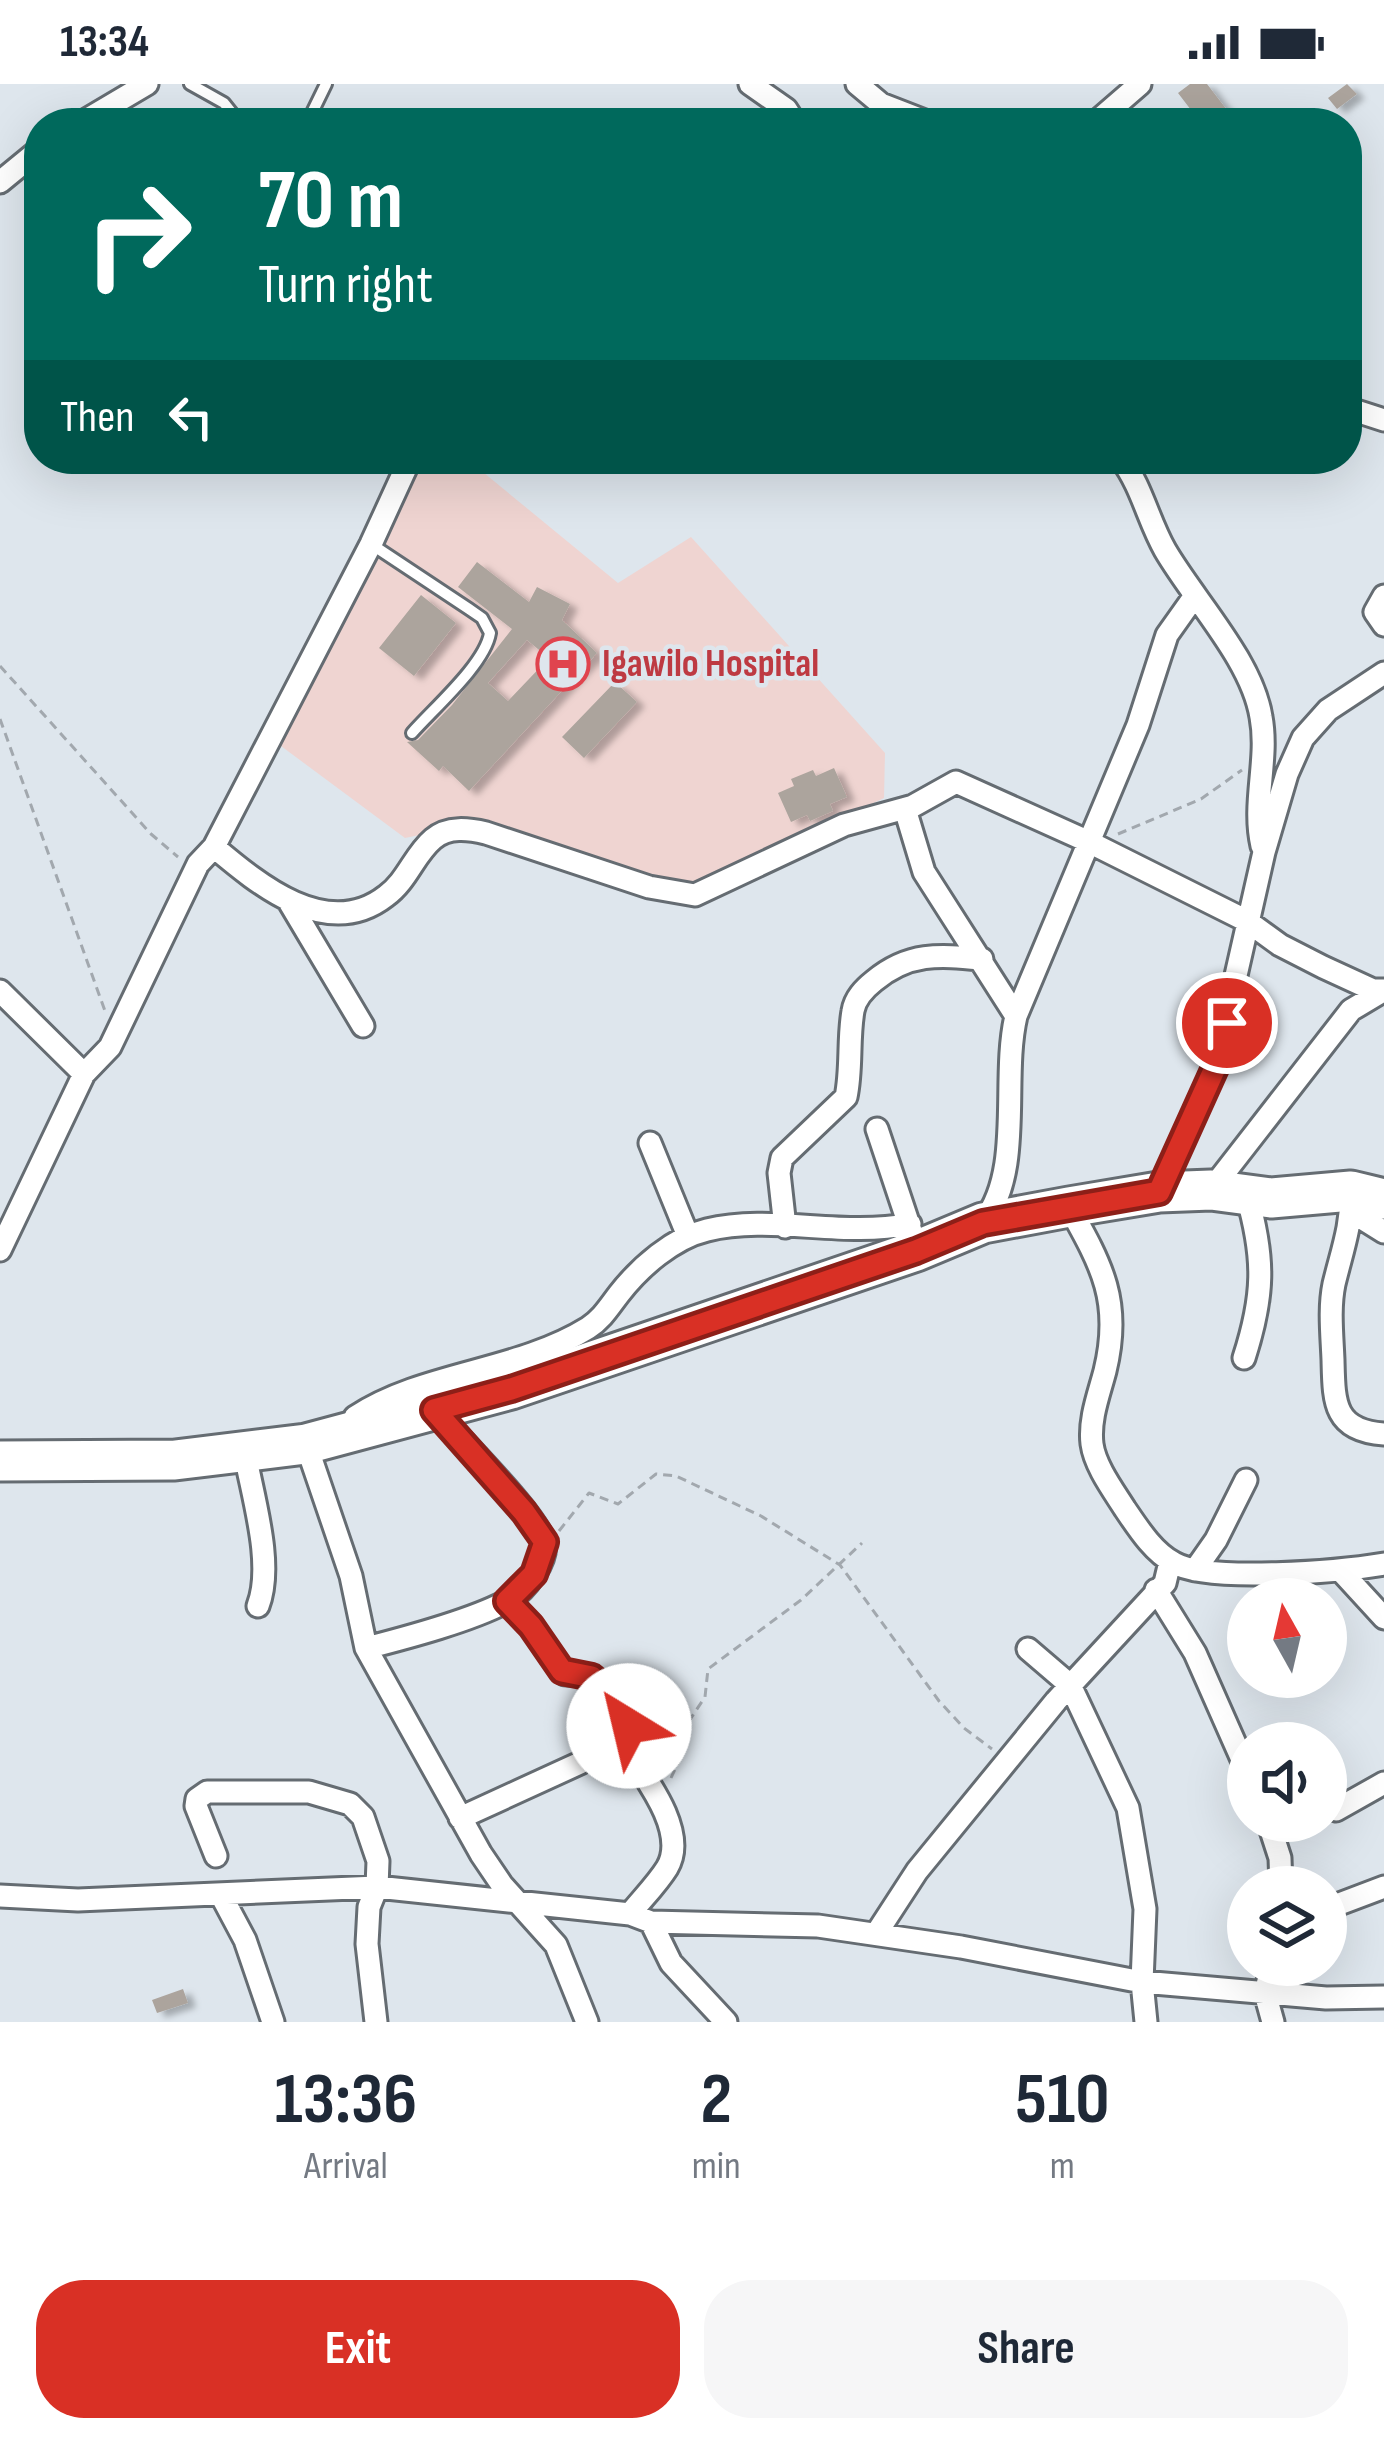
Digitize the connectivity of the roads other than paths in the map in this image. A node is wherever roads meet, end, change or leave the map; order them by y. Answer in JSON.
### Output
{"nodes":[{"id":1,"x":147,"y":84,"type":"edge"},
{"id":2,"x":190,"y":84,"type":"edge"},
{"id":3,"x":750,"y":84,"type":"edge"},
{"id":4,"x":856,"y":84,"type":"edge"},
{"id":5,"x":1140,"y":84,"type":"edge"},
{"id":6,"x":106,"y":108,"type":"edge"},
{"id":7,"x":228,"y":108,"type":"edge"},
{"id":8,"x":780,"y":108,"type":"edge"},
{"id":9,"x":891,"y":108,"type":"edge"},
{"id":10,"x":1115,"y":108,"type":"edge"},
{"id":11,"x":24,"y":162,"type":"edge"},
{"id":12,"x":0,"y":182,"type":"edge"},
{"id":13,"x":403,"y":474,"type":"edge"},
{"id":14,"x":1132,"y":474,"type":"edge"},
{"id":15,"x":371,"y":544,"type":"junction"},
{"id":16,"x":1384,"y":596,"type":"edge"},
{"id":17,"x":1194,"y":597,"type":"junction"},
{"id":18,"x":1384,"y":625,"type":"edge"},
{"id":19,"x":1384,"y":673,"type":"edge"},
{"id":20,"x":412,"y":733,"type":"dead end"},
{"id":21,"x":905,"y":809,"type":"junction"},
{"id":22,"x":1087,"y":841,"type":"junction"},
{"id":23,"x":1264,"y":852,"type":"junction"},
{"id":24,"x":206,"y":855,"type":"junction"},
{"id":25,"x":287,"y":899,"type":"junction"},
{"id":26,"x":1247,"y":920,"type":"junction"},
{"id":27,"x":982,"y":959,"type":"junction"},
{"id":28,"x":1384,"y":990,"type":"edge"},
{"id":29,"x":0,"y":992,"type":"edge"},
{"id":30,"x":1016,"y":1016,"type":"junction"},
{"id":31,"x":363,"y":1026,"type":"dead end"},
{"id":32,"x":83,"y":1074,"type":"junction"},
{"id":33,"x":878,"y":1129,"type":"dead end"},
{"id":34,"x":650,"y":1143,"type":"dead end"},
{"id":35,"x":1159,"y":1192,"type":"junction"},
{"id":36,"x":1229,"y":1193,"type":"junction"},
{"id":37,"x":1362,"y":1201,"type":"edge"},
{"id":38,"x":1070,"y":1207,"type":"junction"},
{"id":39,"x":983,"y":1223,"type":"junction"},
{"id":40,"x":785,"y":1227,"type":"junction"},
{"id":41,"x":1384,"y":1232,"type":"edge"},
{"id":42,"x":688,"y":1236,"type":"junction"},
{"id":43,"x":913,"y":1237,"type":"junction"},
{"id":44,"x":0,"y":1250,"type":"edge"},
{"id":45,"x":1244,"y":1358,"type":"dead end"},
{"id":46,"x":434,"y":1410,"type":"junction"},
{"id":47,"x":1384,"y":1434,"type":"edge"},
{"id":48,"x":306,"y":1444,"type":"junction"},
{"id":49,"x":245,"y":1454,"type":"junction"},
{"id":50,"x":0,"y":1461,"type":"edge"},
{"id":51,"x":1246,"y":1480,"type":"dead end"},
{"id":52,"x":1170,"y":1562,"type":"junction"},
{"id":53,"x":1384,"y":1564,"type":"edge"},
{"id":54,"x":1195,"y":1570,"type":"junction"},
{"id":55,"x":1340,"y":1570,"type":"junction"},
{"id":56,"x":1156,"y":1590,"type":"junction"},
{"id":57,"x":507,"y":1601,"type":"junction"},
{"id":58,"x":258,"y":1606,"type":"dead end"},
{"id":59,"x":1384,"y":1618,"type":"edge"},
{"id":60,"x":366,"y":1648,"type":"junction"},
{"id":61,"x":1028,"y":1649,"type":"dead end"},
{"id":62,"x":1070,"y":1685,"type":"junction"},
{"id":63,"x":1227,"y":1725,"type":"edge"},
{"id":64,"x":619,"y":1738,"type":"junction"},
{"id":65,"x":1384,"y":1783,"type":"edge"},
{"id":66,"x":1347,"y":1804,"type":"edge"},
{"id":67,"x":460,"y":1818,"type":"junction"},
{"id":68,"x":216,"y":1856,"type":"dead end"},
{"id":69,"x":377,"y":1887,"type":"junction"},
{"id":70,"x":1384,"y":1887,"type":"edge"},
{"id":71,"x":220,"y":1894,"type":"junction"},
{"id":72,"x":0,"y":1896,"type":"edge"},
{"id":73,"x":517,"y":1901,"type":"junction"},
{"id":74,"x":1347,"y":1901,"type":"edge"},
{"id":75,"x":641,"y":1918,"type":"junction"},
{"id":76,"x":877,"y":1934,"type":"junction"},
{"id":77,"x":1142,"y":1982,"type":"junction"},
{"id":78,"x":1267,"y":1986,"type":"edge"},
{"id":79,"x":1265,"y":1993,"type":"junction"},
{"id":80,"x":1384,"y":1996,"type":"edge"},
{"id":81,"x":273,"y":2022,"type":"edge"},
{"id":82,"x":376,"y":2022,"type":"edge"},
{"id":83,"x":587,"y":2022,"type":"edge"},
{"id":84,"x":726,"y":2022,"type":"edge"},
{"id":85,"x":1146,"y":2022,"type":"edge"},
{"id":86,"x":1274,"y":2022,"type":"edge"}],
"edges":[{"from":1,"to":6,"type":"street"},
{"from":2,"to":7,"type":"lane"},
{"from":3,"to":8,"type":"street"},
{"from":4,"to":9,"type":"street"},
{"from":5,"to":10,"type":"street"},
{"from":11,"to":12,"type":"street"},
{"from":13,"to":15,"type":"street"},
{"from":14,"to":17,"type":"street"},
{"from":15,"to":20,"type":"lane"},
{"from":15,"to":24,"type":"street"},
{"from":16,"to":18,"type":"street"},
{"from":17,"to":22,"type":"street"},
{"from":17,"to":23,"type":"street"},
{"from":19,"to":23,"type":"street"},
{"from":21,"to":22,"type":"street"},
{"from":21,"to":25,"type":"street"},
{"from":21,"to":27,"type":"street"},
{"from":22,"to":26,"type":"street"},
{"from":22,"to":30,"type":"street"},
{"from":23,"to":26,"type":"street"},
{"from":24,"to":25,"type":"street"},
{"from":24,"to":32,"type":"street"},
{"from":25,"to":31,"type":"street"},
{"from":26,"to":28,"type":"street"},
{"from":26,"to":35,"type":"street"},
{"from":27,"to":30,"type":"street"},
{"from":27,"to":40,"type":"street"},
{"from":28,"to":36,"type":"street"},
{"from":29,"to":32,"type":"street"},
{"from":30,"to":39,"type":"street"},
{"from":32,"to":44,"type":"street"},
{"from":33,"to":43,"type":"street"},
{"from":34,"to":42,"type":"street"},
{"from":35,"to":36,"type":"highway"},
{"from":35,"to":38,"type":"highway"},
{"from":36,"to":37,"type":"highway"},
{"from":36,"to":45,"type":"street"},
{"from":37,"to":41,"type":"street"},
{"from":37,"to":47,"type":"street"},
{"from":38,"to":39,"type":"highway"},
{"from":38,"to":52,"type":"street"},
{"from":39,"to":43,"type":"highway"},
{"from":40,"to":42,"type":"street"},
{"from":40,"to":43,"type":"street"},
{"from":42,"to":48,"type":"street"},
{"from":43,"to":46,"type":"highway"},
{"from":46,"to":48,"type":"highway"},
{"from":46,"to":57,"type":"street"},
{"from":48,"to":49,"type":"highway"},
{"from":48,"to":60,"type":"street"},
{"from":49,"to":50,"type":"highway"},
{"from":49,"to":58,"type":"street"},
{"from":51,"to":54,"type":"street"},
{"from":52,"to":54,"type":"street"},
{"from":52,"to":56,"type":"street"},
{"from":53,"to":55,"type":"street"},
{"from":54,"to":55,"type":"street"},
{"from":55,"to":59,"type":"street"},
{"from":56,"to":62,"type":"street"},
{"from":56,"to":63,"type":"street"},
{"from":57,"to":60,"type":"street"},
{"from":57,"to":64,"type":"street"},
{"from":60,"to":67,"type":"street"},
{"from":61,"to":62,"type":"street"},
{"from":62,"to":76,"type":"street"},
{"from":62,"to":77,"type":"street"},
{"from":64,"to":67,"type":"street"},
{"from":64,"to":75,"type":"street"},
{"from":65,"to":66,"type":"street"},
{"from":67,"to":73,"type":"street"},
{"from":68,"to":69,"type":"street"},
{"from":69,"to":71,"type":"street"},
{"from":69,"to":73,"type":"street"},
{"from":69,"to":82,"type":"street"},
{"from":70,"to":74,"type":"street"},
{"from":71,"to":72,"type":"street"},
{"from":71,"to":81,"type":"street"},
{"from":73,"to":75,"type":"street"},
{"from":73,"to":83,"type":"street"},
{"from":75,"to":76,"type":"street"},
{"from":75,"to":84,"type":"street"},
{"from":76,"to":77,"type":"street"},
{"from":77,"to":79,"type":"street"},
{"from":77,"to":85,"type":"street"},
{"from":78,"to":79,"type":"street"},
{"from":79,"to":80,"type":"street"},
{"from":79,"to":86,"type":"street"}]}
